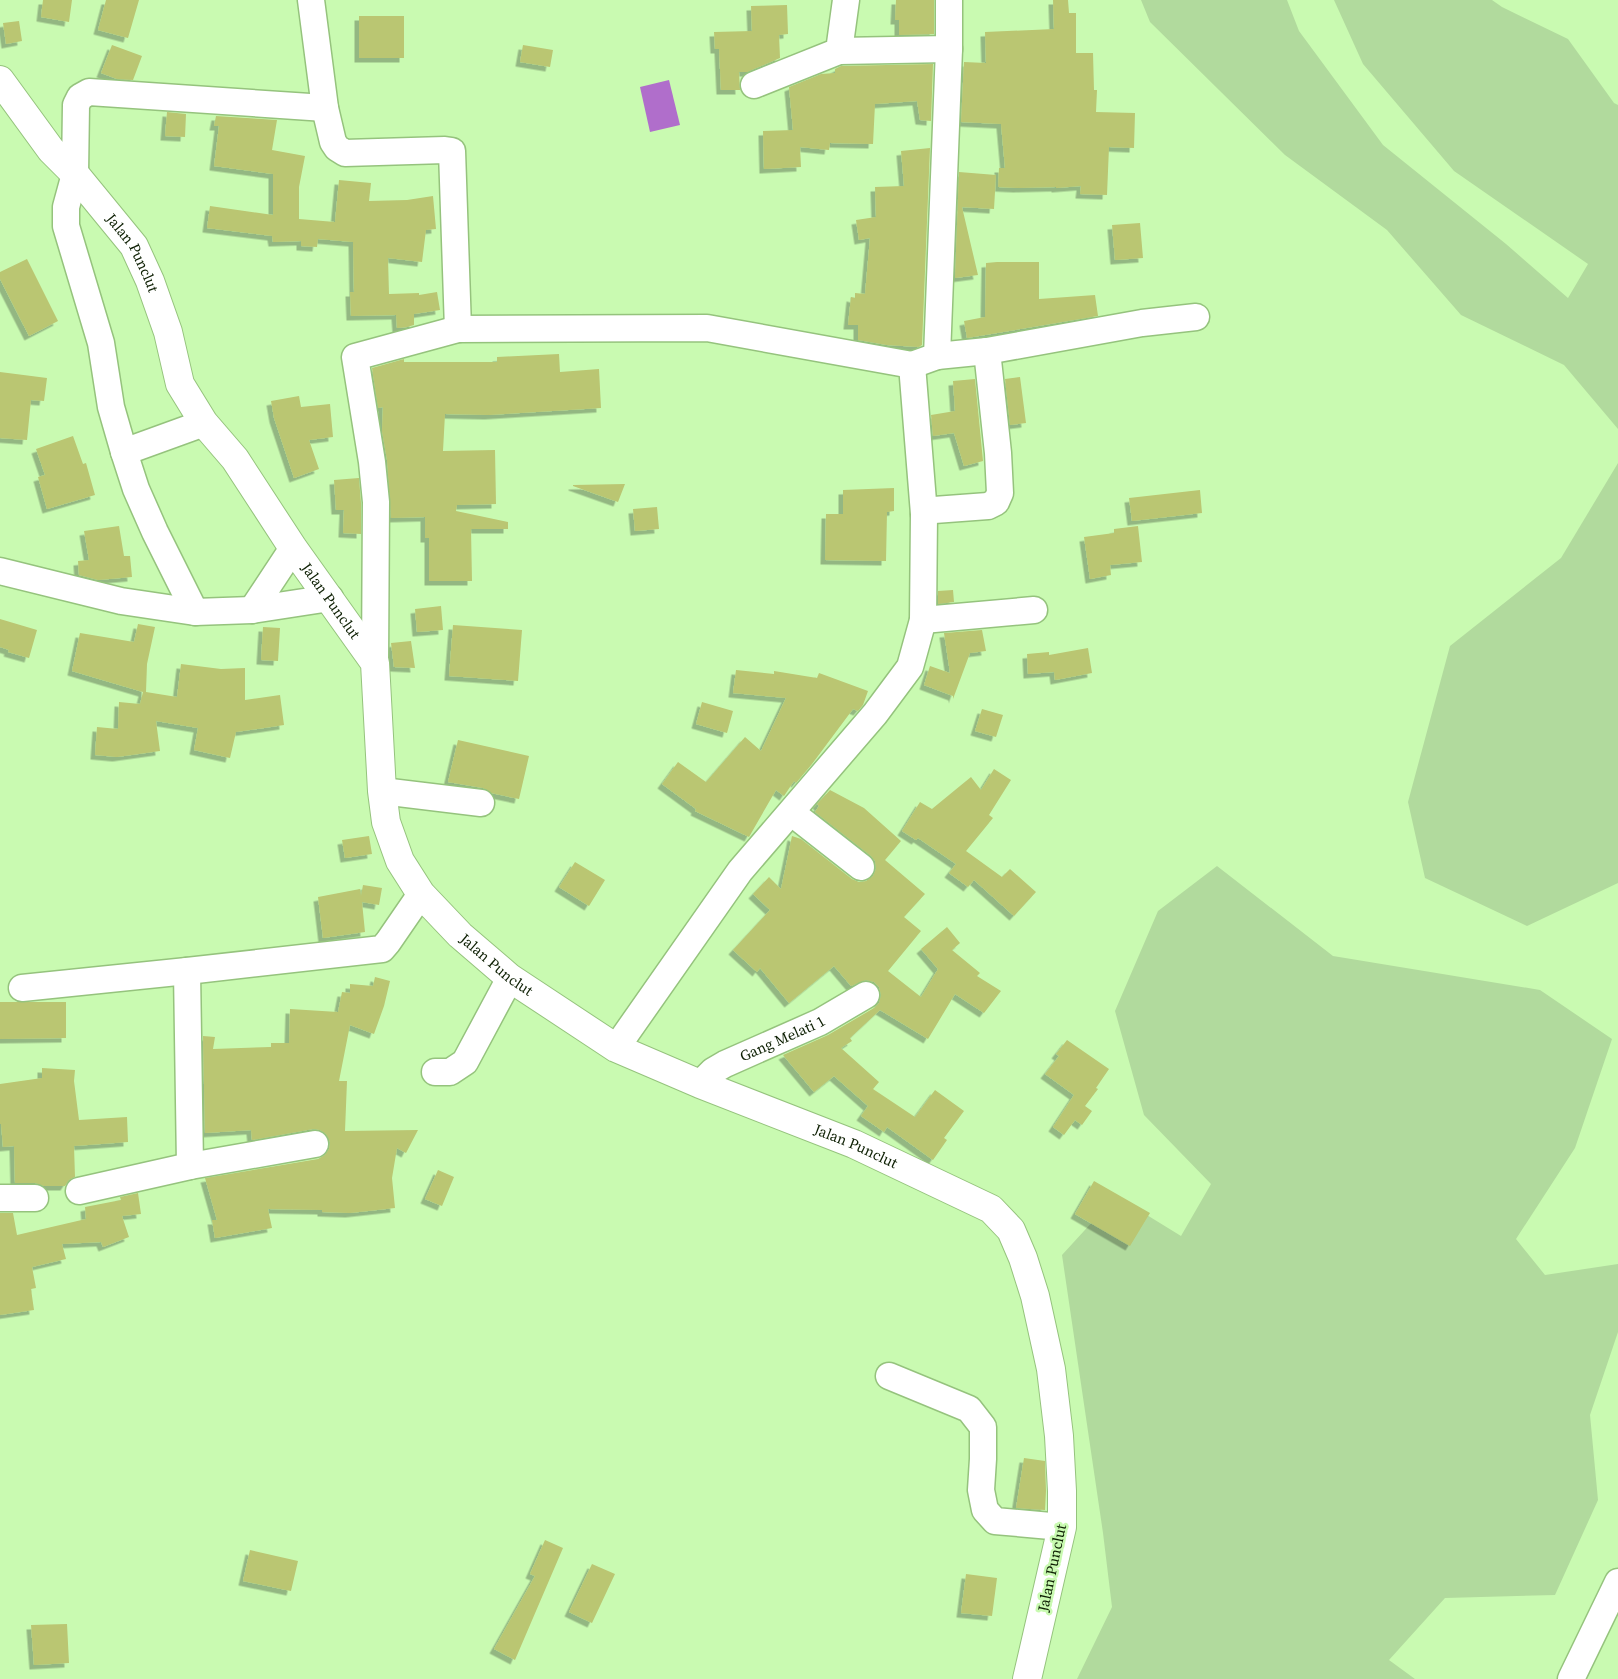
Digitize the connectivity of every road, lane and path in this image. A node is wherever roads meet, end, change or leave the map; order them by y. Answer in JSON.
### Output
{"nodes":[{"id":1,"x":310,"y":0,"type":"edge"},
{"id":2,"x":846,"y":0,"type":"edge"},
{"id":3,"x":949,"y":0,"type":"edge"},
{"id":4,"x":949,"y":49,"type":"junction"},
{"id":5,"x":839,"y":51,"type":"junction"},
{"id":6,"x":0,"y":80,"type":"edge"},
{"id":7,"x":754,"y":85,"type":"dead end"},
{"id":8,"x":325,"y":108,"type":"junction"},
{"id":9,"x":75,"y":174,"type":"junction"},
{"id":10,"x":1196,"y":317,"type":"dead end"},
{"id":11,"x":458,"y":329,"type":"junction"},
{"id":12,"x":987,"y":351,"type":"junction"},
{"id":13,"x":937,"y":356,"type":"junction"},
{"id":14,"x":912,"y":365,"type":"junction"},
{"id":15,"x":204,"y":423,"type":"junction"},
{"id":16,"x":124,"y":452,"type":"junction"},
{"id":17,"x":924,"y":514,"type":"junction"},
{"id":18,"x":293,"y":548,"type":"junction"},
{"id":19,"x":0,"y":571,"type":"edge"},
{"id":20,"x":330,"y":598,"type":"junction"},
{"id":21,"x":252,"y":610,"type":"junction"},
{"id":22,"x":1034,"y":610,"type":"dead end"},
{"id":23,"x":195,"y":612,"type":"junction"},
{"id":24,"x":923,"y":620,"type":"junction"},
{"id":25,"x":375,"y":663,"type":"junction"},
{"id":26,"x":382,"y":791,"type":"junction"},
{"id":27,"x":482,"y":803,"type":"dead end"},
{"id":28,"x":792,"y":813,"type":"junction"},
{"id":29,"x":861,"y":867,"type":"dead end"},
{"id":30,"x":420,"y":894,"type":"junction"},
{"id":31,"x":187,"y":971,"type":"junction"},
{"id":32,"x":510,"y":978,"type":"junction"},
{"id":33,"x":22,"y":988,"type":"dead end"},
{"id":34,"x":866,"y":995,"type":"dead end"},
{"id":35,"x":616,"y":1048,"type":"junction"},
{"id":36,"x":435,"y":1072,"type":"dead end"},
{"id":37,"x":700,"y":1084,"type":"junction"},
{"id":38,"x":315,"y":1144,"type":"dead end"},
{"id":39,"x":190,"y":1166,"type":"junction"},
{"id":40,"x":79,"y":1191,"type":"dead end"},
{"id":41,"x":0,"y":1198,"type":"edge"},
{"id":42,"x":35,"y":1198,"type":"dead end"},
{"id":43,"x":890,"y":1376,"type":"dead end"},
{"id":44,"x":1062,"y":1527,"type":"junction"},
{"id":45,"x":1618,"y":1582,"type":"edge"},
{"id":46,"x":1026,"y":1679,"type":"edge"},
{"id":47,"x":1571,"y":1679,"type":"edge"}],
"edges":[{"from":1,"to":8,"type":"street"},
{"from":2,"to":5,"type":"street"},
{"from":3,"to":4,"type":"street"},
{"from":4,"to":5,"type":"street"},
{"from":4,"to":13,"type":"street"},
{"from":5,"to":7,"type":"street"},
{"from":6,"to":9,"type":"main road","name":"Jalan Punclut"},
{"from":8,"to":9,"type":"street"},
{"from":8,"to":11,"type":"street"},
{"from":9,"to":15,"type":"main road","name":"Jalan Punclut"},
{"from":9,"to":16,"type":"street"},
{"from":10,"to":12,"type":"street"},
{"from":11,"to":14,"type":"street"},
{"from":11,"to":25,"type":"street"},
{"from":12,"to":13,"type":"street"},
{"from":12,"to":17,"type":"street"},
{"from":13,"to":14,"type":"street"},
{"from":14,"to":17,"type":"street"},
{"from":15,"to":16,"type":"street"},
{"from":15,"to":18,"type":"main road","name":"Jalan Punclut"},
{"from":16,"to":23,"type":"street"},
{"from":17,"to":24,"type":"street"},
{"from":18,"to":20,"type":"main road","name":"Jalan Punclut"},
{"from":18,"to":21,"type":"street"},
{"from":19,"to":23,"type":"street"},
{"from":20,"to":21,"type":"street"},
{"from":20,"to":25,"type":"main road","name":"Jalan Punclut"},
{"from":21,"to":23,"type":"street"},
{"from":22,"to":24,"type":"street"},
{"from":24,"to":28,"type":"street"},
{"from":25,"to":26,"type":"main road","name":"Jalan Punclut"},
{"from":26,"to":27,"type":"street"},
{"from":26,"to":30,"type":"main road","name":"Jalan Punclut"},
{"from":28,"to":29,"type":"street"},
{"from":28,"to":35,"type":"street"},
{"from":30,"to":31,"type":"street"},
{"from":30,"to":32,"type":"main road","name":"Jalan Punclut"},
{"from":31,"to":33,"type":"street"},
{"from":31,"to":39,"type":"street"},
{"from":32,"to":35,"type":"main road","name":"Jalan Punclut"},
{"from":32,"to":36,"type":"street"},
{"from":34,"to":37,"type":"street","name":"Gang Melati 1"},
{"from":35,"to":37,"type":"main road","name":"Jalan Punclut"},
{"from":37,"to":44,"type":"main road","name":"Jalan Punclut"},
{"from":38,"to":39,"type":"street"},
{"from":39,"to":40,"type":"street"},
{"from":41,"to":42,"type":"street"},
{"from":43,"to":44,"type":"street"},
{"from":44,"to":46,"type":"main road","name":"Jalan Punclut"},
{"from":45,"to":47,"type":"street"}]}
